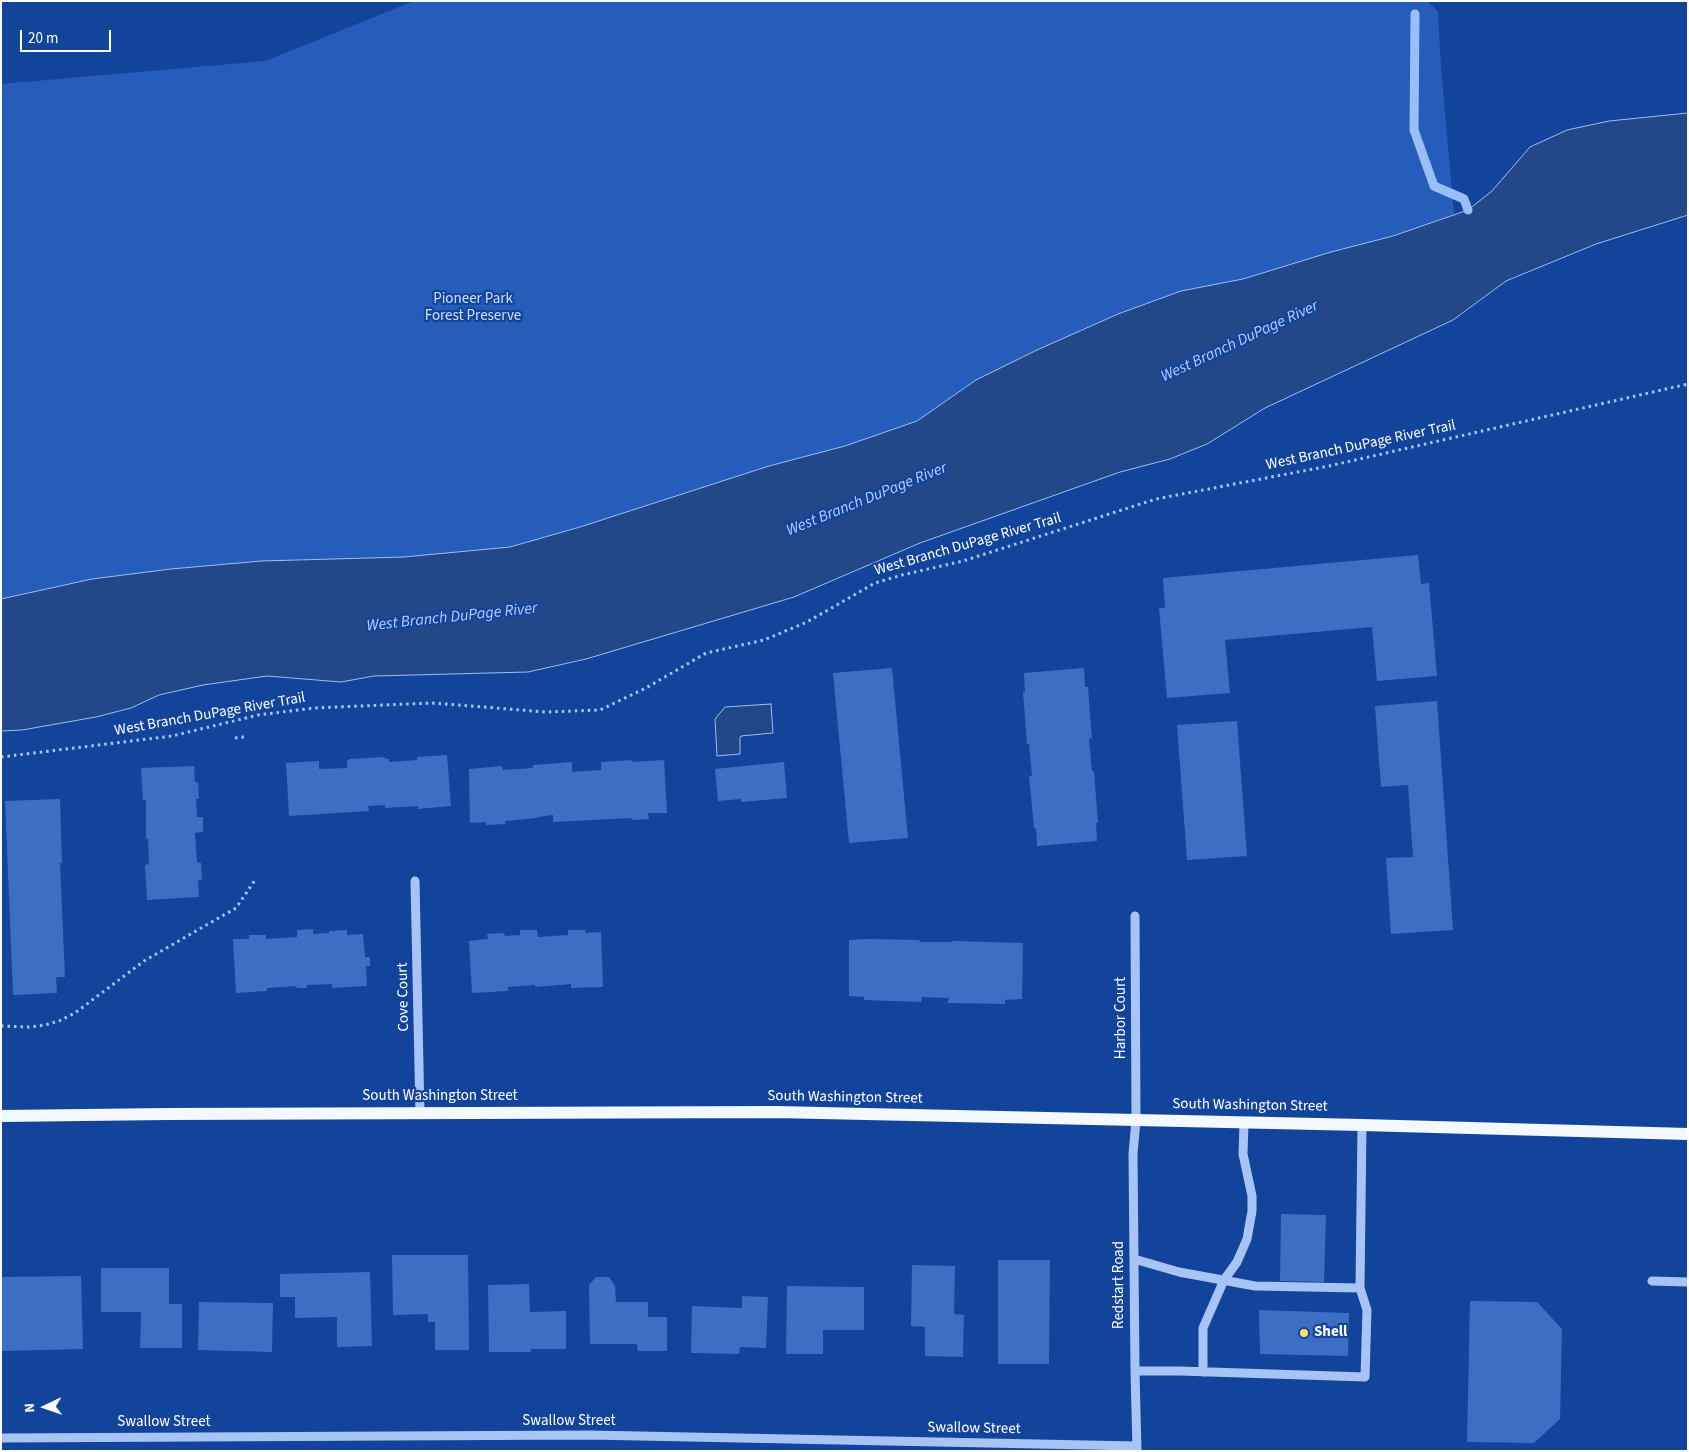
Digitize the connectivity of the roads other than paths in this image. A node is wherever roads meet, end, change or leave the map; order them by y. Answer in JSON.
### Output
{"nodes":[{"id":1,"x":415,"y":880,"type":"dead end"},
{"id":2,"x":1135,"y":916,"type":"dead end"},
{"id":3,"x":420,"y":1113,"type":"junction"},
{"id":4,"x":1,"y":1116,"type":"edge"},
{"id":5,"x":1136,"y":1120,"type":"junction"},
{"id":6,"x":1244,"y":1123,"type":"junction"},
{"id":7,"x":1362,"y":1125,"type":"junction"},
{"id":8,"x":1688,"y":1134,"type":"edge"},
{"id":9,"x":1134,"y":1259,"type":"junction"},
{"id":10,"x":1224,"y":1280,"type":"junction"},
{"id":11,"x":1652,"y":1282,"type":"dead end"},
{"id":12,"x":1688,"y":1282,"type":"edge"},
{"id":13,"x":1360,"y":1288,"type":"junction"},
{"id":14,"x":1135,"y":1372,"type":"junction"},
{"id":15,"x":1203,"y":1372,"type":"junction"},
{"id":16,"x":1,"y":1438,"type":"edge"},
{"id":17,"x":1137,"y":1448,"type":"edge"}],
"edges":[{"from":1,"to":3,"type":"street","name":"Cove Court"},
{"from":2,"to":5,"type":"street","name":"Harbor Court"},
{"from":3,"to":4,"type":"main road","name":"South Washington Street"},
{"from":3,"to":5,"type":"main road","name":"South Washington Street"},
{"from":5,"to":6,"type":"main road","name":"South Washington Street"},
{"from":5,"to":9,"type":"street","name":"Redstart Road"},
{"from":6,"to":7,"type":"main road","name":"South Washington Street"},
{"from":6,"to":10,"type":"street"},
{"from":7,"to":8,"type":"main road","name":"South Washington Street"},
{"from":7,"to":13,"type":"street"},
{"from":9,"to":10,"type":"street"},
{"from":9,"to":14,"type":"street","name":"Redstart Road"},
{"from":10,"to":13,"type":"street"},
{"from":10,"to":15,"type":"street"},
{"from":11,"to":12,"type":"street"},
{"from":13,"to":15,"type":"street"},
{"from":14,"to":15,"type":"street"},
{"from":14,"to":17,"type":"street","name":"Redstart Road"},
{"from":16,"to":17,"type":"street","name":"Swallow Street"}]}
